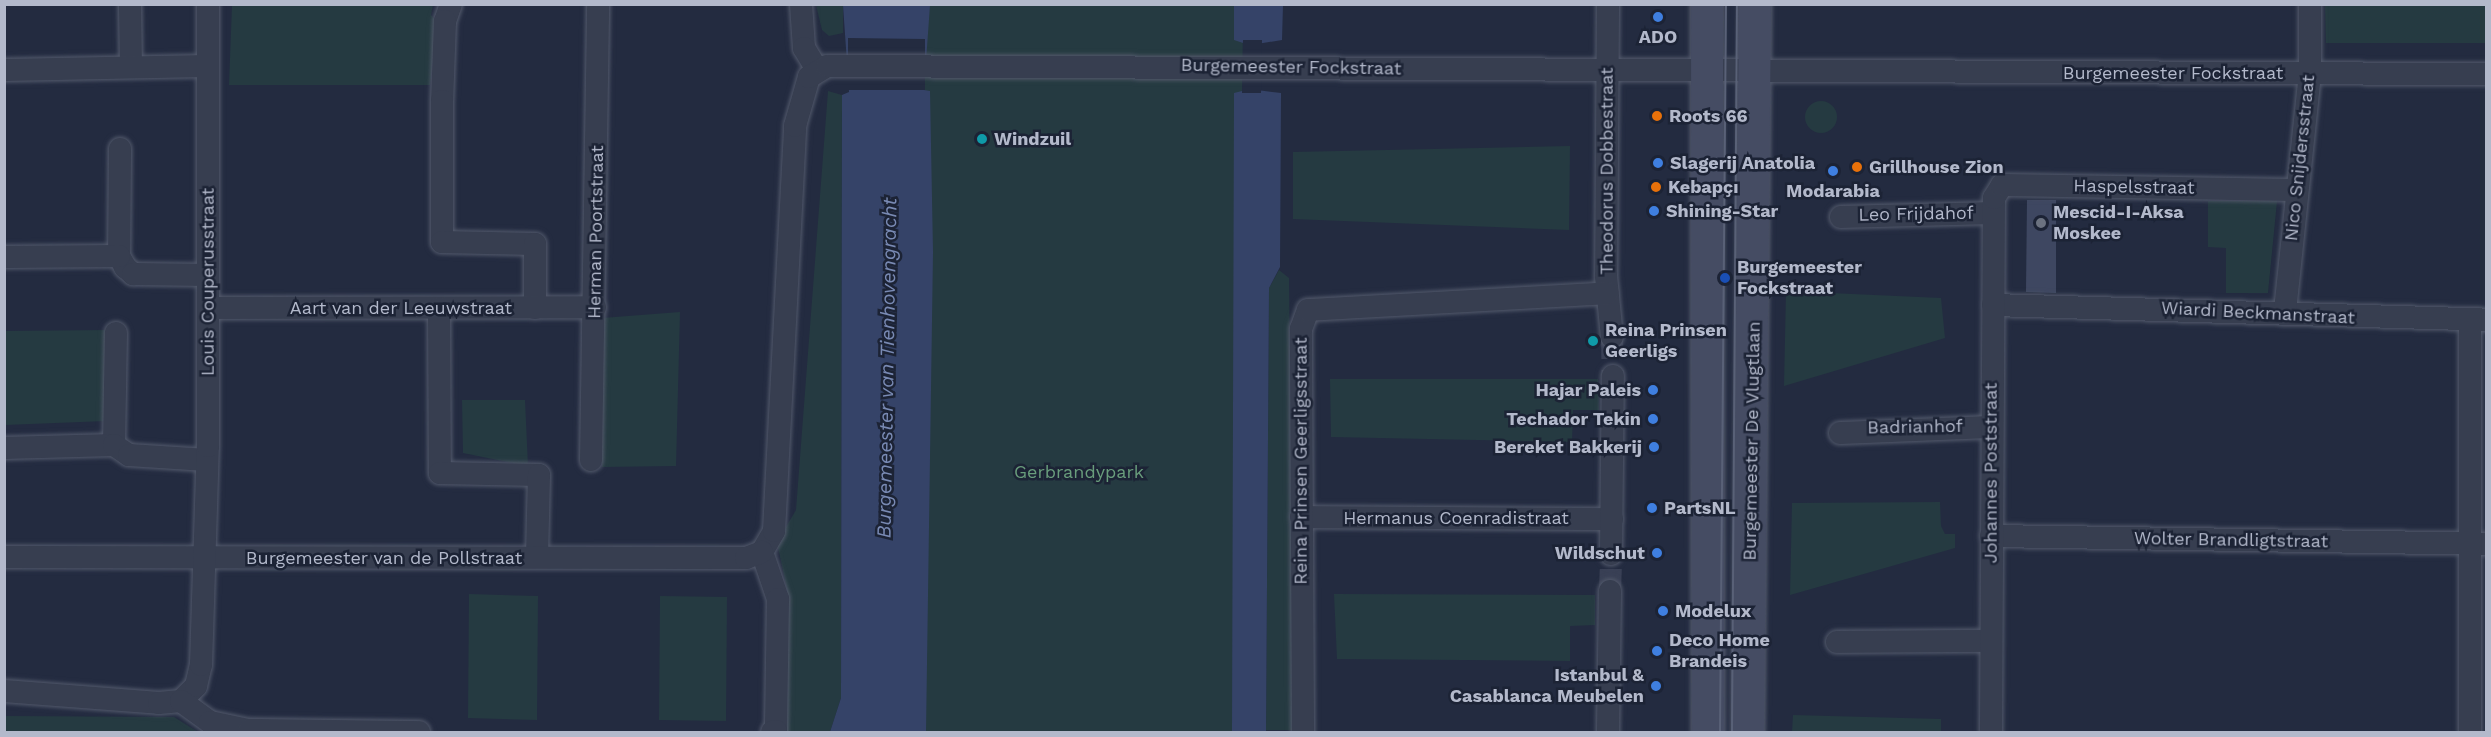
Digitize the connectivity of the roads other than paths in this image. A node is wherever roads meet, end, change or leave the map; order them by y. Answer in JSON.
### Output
{"nodes":[{"id":1,"x":129,"y":4,"type":"edge"},
{"id":2,"x":208,"y":4,"type":"edge"},
{"id":3,"x":451,"y":4,"type":"edge"},
{"id":4,"x":598,"y":4,"type":"edge"},
{"id":5,"x":801,"y":4,"type":"edge"},
{"id":6,"x":1608,"y":4,"type":"edge"},
{"id":7,"x":1707,"y":4,"type":"edge"},
{"id":8,"x":1755,"y":4,"type":"edge"},
{"id":9,"x":2310,"y":4,"type":"edge"},
{"id":10,"x":208,"y":66,"type":"junction"},
{"id":11,"x":131,"y":67,"type":"junction"},
{"id":12,"x":1706,"y":69,"type":"junction"},
{"id":13,"x":1756,"y":69,"type":"junction"},
{"id":14,"x":4,"y":70,"type":"edge"},
{"id":15,"x":817,"y":70,"type":"junction"},
{"id":16,"x":1608,"y":70,"type":"junction"},
{"id":17,"x":2310,"y":74,"type":"junction"},
{"id":18,"x":2487,"y":74,"type":"edge"},
{"id":19,"x":120,"y":149,"type":"dead end"},
{"id":20,"x":2296,"y":190,"type":"junction"},
{"id":21,"x":1992,"y":213,"type":"junction"},
{"id":22,"x":1841,"y":217,"type":"dead end"},
{"id":23,"x":119,"y":256,"type":"junction"},
{"id":24,"x":4,"y":257,"type":"edge"},
{"id":25,"x":208,"y":276,"type":"junction"},
{"id":26,"x":1608,"y":293,"type":"junction"},
{"id":27,"x":1994,"y":305,"type":"junction"},
{"id":28,"x":595,"y":307,"type":"junction"},
{"id":29,"x":208,"y":308,"type":"junction"},
{"id":30,"x":439,"y":308,"type":"junction"},
{"id":31,"x":535,"y":308,"type":"junction"},
{"id":32,"x":2285,"y":311,"type":"junction"},
{"id":33,"x":2478,"y":320,"type":"edge"},
{"id":34,"x":116,"y":333,"type":"dead end"},
{"id":35,"x":1612,"y":338,"type":"tunnel mouth"},
{"id":36,"x":1613,"y":376,"type":"tunnel mouth"},
{"id":37,"x":1991,"y":427,"type":"junction"},
{"id":38,"x":1839,"y":433,"type":"dead end"},
{"id":39,"x":2479,"y":433,"type":"edge"},
{"id":40,"x":114,"y":445,"type":"junction"},
{"id":41,"x":4,"y":448,"type":"edge"},
{"id":42,"x":207,"y":460,"type":"junction"},
{"id":43,"x":591,"y":460,"type":"dead end"},
{"id":44,"x":1300,"y":517,"type":"junction"},
{"id":45,"x":1612,"y":519,"type":"junction"},
{"id":46,"x":1991,"y":536,"type":"junction"},
{"id":47,"x":2479,"y":544,"type":"edge"},
{"id":48,"x":762,"y":552,"type":"junction"},
{"id":49,"x":1611,"y":554,"type":"tunnel mouth"},
{"id":50,"x":4,"y":557,"type":"edge"},
{"id":51,"x":537,"y":557,"type":"junction"},
{"id":52,"x":203,"y":559,"type":"junction"},
{"id":53,"x":1610,"y":591,"type":"tunnel mouth"},
{"id":54,"x":1990,"y":640,"type":"junction"},
{"id":55,"x":1837,"y":642,"type":"dead end"},
{"id":56,"x":2479,"y":655,"type":"edge"},
{"id":57,"x":4,"y":691,"type":"edge"},
{"id":58,"x":181,"y":700,"type":"junction"},
{"id":59,"x":419,"y":732,"type":"edge"},
{"id":60,"x":774,"y":732,"type":"edge"},
{"id":61,"x":1303,"y":732,"type":"edge"},
{"id":62,"x":1608,"y":732,"type":"edge"},
{"id":63,"x":1708,"y":732,"type":"edge"},
{"id":64,"x":1748,"y":732,"type":"edge"},
{"id":65,"x":1990,"y":732,"type":"edge"},
{"id":66,"x":2470,"y":732,"type":"edge"}],
"edges":[{"from":1,"to":11,"type":"street"},
{"from":2,"to":10,"type":"street","name":"Louis Couperusstraat"},
{"from":3,"to":31,"type":"street"},
{"from":4,"to":28,"type":"street","name":"Herman Poortstraat"},
{"from":5,"to":15,"type":"street"},
{"from":6,"to":16,"type":"street","name":"Theodorus Dobbestraat"},
{"from":7,"to":12,"type":"main road"},
{"from":8,"to":13,"type":"main road","name":"Burgemeester De Vlugtlaan"},
{"from":9,"to":17,"type":"street","name":"Nico Snijdersstraat"},
{"from":10,"to":11,"type":"street"},
{"from":10,"to":25,"type":"street","name":"Louis Couperusstraat"},
{"from":11,"to":14,"type":"street"},
{"from":12,"to":13,"type":"street","name":"Burgemeester Fockstraat"},
{"from":12,"to":16,"type":"street","name":"Burgemeester Fockstraat"},
{"from":12,"to":63,"type":"main road"},
{"from":13,"to":17,"type":"street","name":"Burgemeester Fockstraat"},
{"from":13,"to":64,"type":"main road","name":"Burgemeester De Vlugtlaan"},
{"from":15,"to":16,"type":"street","name":"Burgemeester Fockstraat"},
{"from":15,"to":48,"type":"street"},
{"from":16,"to":26,"type":"street","name":"Theodorus Dobbestraat"},
{"from":17,"to":18,"type":"street","name":"Burgemeester Fockstraat"},
{"from":17,"to":20,"type":"street","name":"Nico Snijdersstraat"},
{"from":19,"to":23,"type":"street"},
{"from":20,"to":21,"type":"street","name":"Haspelsstraat"},
{"from":20,"to":32,"type":"street","name":"Nico Snijdersstraat"},
{"from":21,"to":22,"type":"street","name":"Leo Frijdahof"},
{"from":21,"to":27,"type":"street","name":"Johannes Poststraat"},
{"from":23,"to":24,"type":"street"},
{"from":23,"to":25,"type":"street"},
{"from":25,"to":29,"type":"street","name":"Louis Couperusstraat"},
{"from":26,"to":35,"type":"street","name":"Theodorus Dobbestraat"},
{"from":26,"to":44,"type":"street","name":"Reina Prinsen Geerligsstraat"},
{"from":27,"to":32,"type":"street","name":"Wiardi Beckmanstraat"},
{"from":27,"to":37,"type":"street","name":"Johannes Poststraat"},
{"from":28,"to":31,"type":"street","name":"Aart van der Leeuwstraat"},
{"from":28,"to":43,"type":"street","name":"Herman Poortstraat"},
{"from":29,"to":30,"type":"street","name":"Aart van der Leeuwstraat"},
{"from":29,"to":42,"type":"street","name":"Louis Couperusstraat"},
{"from":30,"to":31,"type":"street","name":"Aart van der Leeuwstraat"},
{"from":30,"to":51,"type":"street"},
{"from":32,"to":33,"type":"street","name":"Wiardi Beckmanstraat"},
{"from":33,"to":39,"type":"street"},
{"from":34,"to":40,"type":"street"},
{"from":36,"to":45,"type":"street"},
{"from":37,"to":38,"type":"street","name":"Badrianhof"},
{"from":37,"to":46,"type":"street","name":"Johannes Poststraat"},
{"from":39,"to":47,"type":"street"},
{"from":40,"to":41,"type":"street"},
{"from":40,"to":42,"type":"street"},
{"from":42,"to":52,"type":"street","name":"Louis Couperusstraat"},
{"from":44,"to":45,"type":"street","name":"Hermanus Coenradistraat"},
{"from":44,"to":61,"type":"street","name":"Reina Prinsen Geerligsstraat"},
{"from":45,"to":49,"type":"street"},
{"from":46,"to":47,"type":"street","name":"Wolter Brandligtstraat"},
{"from":46,"to":54,"type":"street","name":"Johannes Poststraat"},
{"from":47,"to":56,"type":"street"},
{"from":48,"to":51,"type":"street","name":"Burgemeester van de Pollstraat"},
{"from":48,"to":60,"type":"street"},
{"from":50,"to":52,"type":"street","name":"Burgemeester van de Pollstraat"},
{"from":51,"to":52,"type":"street","name":"Burgemeester van de Pollstraat"},
{"from":52,"to":58,"type":"street","name":"Louis Couperusstraat"},
{"from":53,"to":62,"type":"street"},
{"from":54,"to":55,"type":"street"},
{"from":54,"to":65,"type":"street","name":"Johannes Poststraat"},
{"from":56,"to":66,"type":"street"},
{"from":57,"to":58,"type":"street"},
{"from":58,"to":59,"type":"street"}]}
